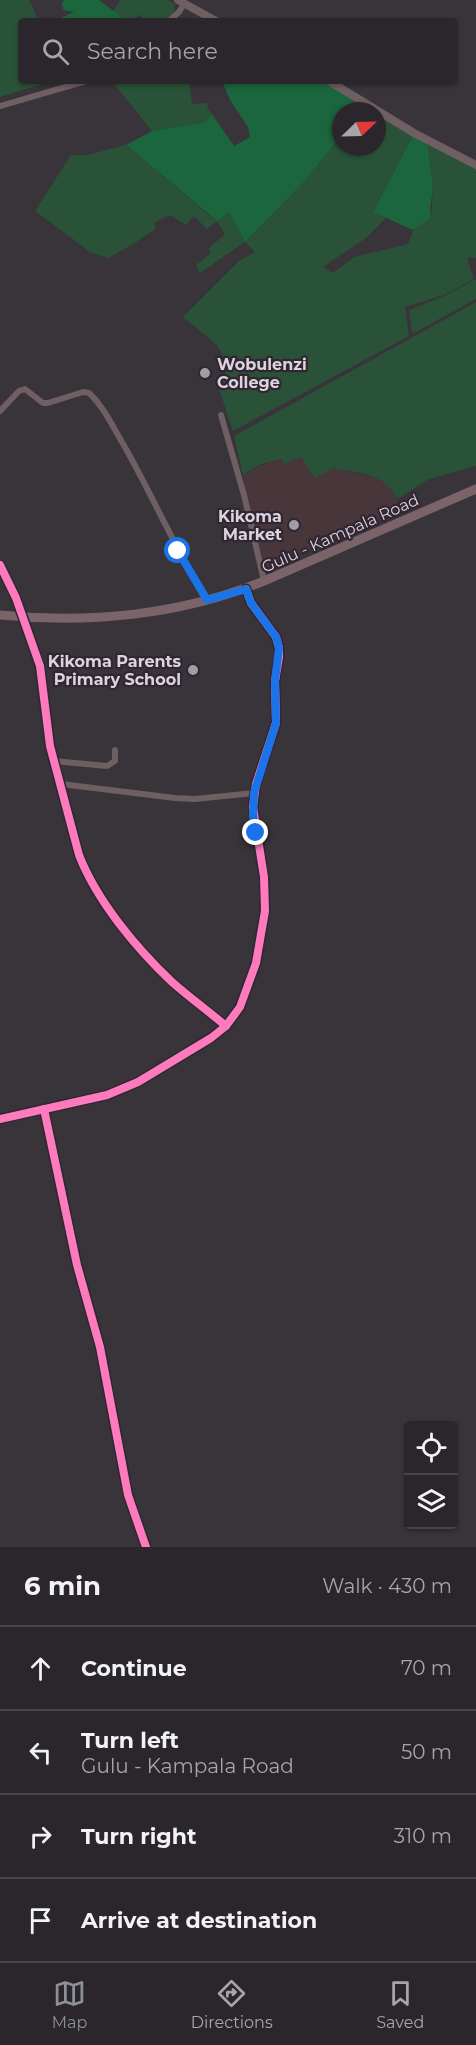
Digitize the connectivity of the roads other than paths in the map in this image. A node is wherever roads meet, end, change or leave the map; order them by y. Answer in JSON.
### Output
{"nodes":[{"id":1,"x":181,"y":2,"type":"edge"},
{"id":2,"x":172,"y":18,"type":"edge"},
{"id":3,"x":210,"y":18,"type":"edge"},
{"id":4,"x":76,"y":84,"type":"edge"},
{"id":5,"x":334,"y":84,"type":"edge"},
{"id":6,"x":0,"y":106,"type":"edge"},
{"id":7,"x":476,"y":165,"type":"edge"},
{"id":8,"x":0,"y":411,"type":"edge"},
{"id":9,"x":221,"y":415,"type":"dead end"},
{"id":10,"x":476,"y":489,"type":"edge"},
{"id":11,"x":0,"y":565,"type":"edge"},
{"id":12,"x":264,"y":582,"type":"junction"},
{"id":13,"x":246,"y":589,"type":"junction"},
{"id":14,"x":207,"y":600,"type":"junction"},
{"id":15,"x":0,"y":615,"type":"edge"},
{"id":16,"x":23,"y":617,"type":"junction"},
{"id":17,"x":116,"y":750,"type":"dead end"},
{"id":18,"x":54,"y":761,"type":"junction"},
{"id":19,"x":61,"y":784,"type":"junction"},
{"id":20,"x":254,"y":793,"type":"junction"},
{"id":21,"x":226,"y":1026,"type":"junction"},
{"id":22,"x":44,"y":1108,"type":"junction"},
{"id":23,"x":0,"y":1119,"type":"edge"},
{"id":24,"x":146,"y":1547,"type":"edge"}],
"edges":[{"from":1,"to":2,"type":"street"},
{"from":1,"to":3,"type":"street"},
{"from":4,"to":6,"type":"street"},
{"from":5,"to":7,"type":"street"},
{"from":8,"to":14,"type":"street"},
{"from":9,"to":12,"type":"street"},
{"from":10,"to":12,"type":"main road","name":"Gulu - Kampala Road"},
{"from":11,"to":16,"type":"street"},
{"from":12,"to":13,"type":"main road","name":"Gulu - Kampala Road"},
{"from":13,"to":14,"type":"main road","name":"Gulu - Kampala Road"},
{"from":13,"to":20,"type":"street"},
{"from":14,"to":16,"type":"main road","name":"Gulu - Kampala Road"},
{"from":15,"to":16,"type":"main road","name":"Gulu - Kampala Road"},
{"from":16,"to":18,"type":"street"},
{"from":17,"to":18,"type":"street"},
{"from":18,"to":19,"type":"street"},
{"from":19,"to":20,"type":"street"},
{"from":19,"to":21,"type":"street"},
{"from":20,"to":21,"type":"street"},
{"from":21,"to":22,"type":"street"},
{"from":22,"to":23,"type":"street"},
{"from":22,"to":24,"type":"street"}]}
